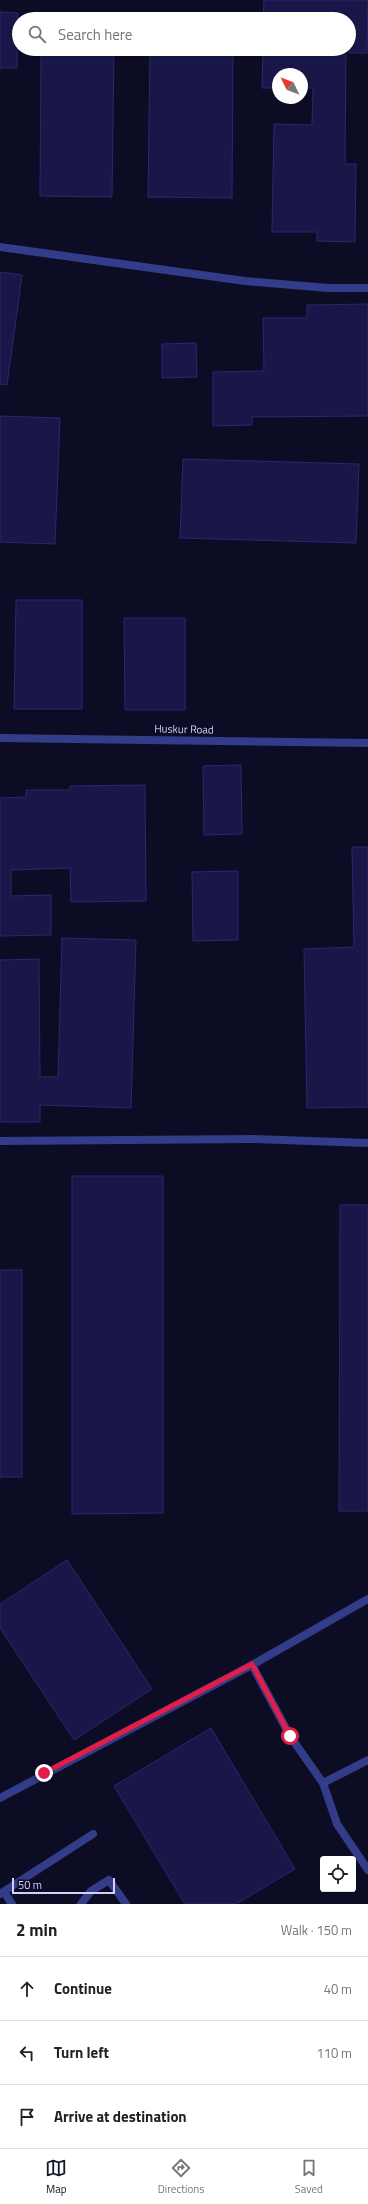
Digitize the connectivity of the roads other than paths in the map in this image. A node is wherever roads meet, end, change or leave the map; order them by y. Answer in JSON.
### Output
{"nodes":[{"id":1,"x":0,"y":247,"type":"edge"},
{"id":2,"x":368,"y":288,"type":"edge"},
{"id":3,"x":0,"y":738,"type":"edge"},
{"id":4,"x":368,"y":743,"type":"edge"},
{"id":5,"x":0,"y":1141,"type":"edge"},
{"id":6,"x":368,"y":1143,"type":"edge"},
{"id":7,"x":368,"y":1599,"type":"edge"},
{"id":8,"x":252,"y":1664,"type":"junction"},
{"id":9,"x":368,"y":1760,"type":"edge"},
{"id":10,"x":323,"y":1783,"type":"junction"},
{"id":11,"x":0,"y":1798,"type":"edge"},
{"id":12,"x":93,"y":1834,"type":"dead end"},
{"id":13,"x":368,"y":1870,"type":"edge"},
{"id":14,"x":2,"y":1893,"type":"edge"},
{"id":15,"x":12,"y":1904,"type":"edge"},
{"id":16,"x":81,"y":1904,"type":"edge"},
{"id":17,"x":126,"y":1904,"type":"edge"}],
"edges":[{"from":1,"to":2,"type":"street"},
{"from":3,"to":4,"type":"street","name":"Huskur Road"},
{"from":5,"to":6,"type":"street"},
{"from":7,"to":8,"type":"street"},
{"from":8,"to":10,"type":"street"},
{"from":8,"to":11,"type":"street"},
{"from":9,"to":10,"type":"street"},
{"from":10,"to":13,"type":"street"},
{"from":12,"to":14,"type":"street"},
{"from":14,"to":15,"type":"street"},
{"from":16,"to":17,"type":"street"}]}
